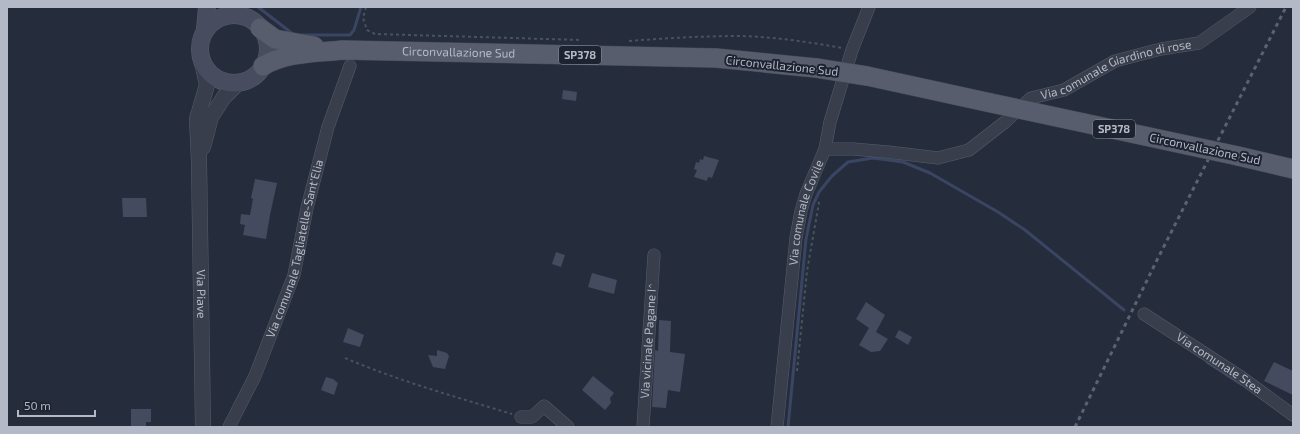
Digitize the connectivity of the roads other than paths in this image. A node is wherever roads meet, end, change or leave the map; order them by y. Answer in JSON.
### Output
{"nodes":[{"id":1,"x":207,"y":7,"type":"edge"},
{"id":2,"x":869,"y":7,"type":"edge"},
{"id":3,"x":1250,"y":7,"type":"edge"},
{"id":4,"x":234,"y":11,"type":"edge"},
{"id":5,"x":260,"y":28,"type":"junction"},
{"id":6,"x":206,"y":30,"type":"junction"},
{"id":7,"x":346,"y":58,"type":"junction"},
{"id":8,"x":202,"y":62,"type":"junction"},
{"id":9,"x":263,"y":66,"type":"junction"},
{"id":10,"x":238,"y":83,"type":"junction"},
{"id":11,"x":825,"y":149,"type":"junction"},
{"id":12,"x":199,"y":161,"type":"junction"},
{"id":13,"x":1293,"y":169,"type":"edge"},
{"id":14,"x":654,"y":255,"type":"dead end"},
{"id":15,"x":1144,"y":314,"type":"dead end"},
{"id":16,"x":1293,"y":415,"type":"edge"},
{"id":17,"x":521,"y":417,"type":"road end"},
{"id":18,"x":203,"y":427,"type":"edge"},
{"id":19,"x":229,"y":427,"type":"edge"},
{"id":20,"x":568,"y":427,"type":"edge"},
{"id":21,"x":643,"y":427,"type":"edge"},
{"id":22,"x":777,"y":427,"type":"edge"}],
"edges":[{"from":1,"to":6,"type":"main road"},
{"from":2,"to":11,"type":"street","name":"Via comunale Covile"},
{"from":3,"to":11,"type":"street","name":"Via comunale Giardino di rose"},
{"from":4,"to":5,"type":"main road","number":"SP378"},
{"from":4,"to":6,"type":"main road","number":"SP378"},
{"from":5,"to":7,"type":"main road","number":"SP378"},
{"from":5,"to":9,"type":"main road"},
{"from":6,"to":8,"type":"main road"},
{"from":7,"to":9,"type":"main road","name":"Circonvallazione Sud","number":"SP378"},
{"from":7,"to":13,"type":"main road","name":"Circonvallazione Sud","number":"SP378","bridge":true},
{"from":7,"to":19,"type":"street","name":"Via comunale Tagliatelle-Sant'Elia"},
{"from":8,"to":10,"type":"main road"},
{"from":8,"to":12,"type":"street","name":"Via Piave"},
{"from":9,"to":10,"type":"main road","name":"Circonvallazione Sud","number":"SP378"},
{"from":10,"to":12,"type":"street","name":"Via Piave"},
{"from":11,"to":22,"type":"street","name":"Via comunale Covile"},
{"from":12,"to":18,"type":"street","name":"Via Piave"},
{"from":14,"to":21,"type":"street","name":"Via vicinale Pagane I^"},
{"from":15,"to":16,"type":"street","name":"Via comunale Stea"},
{"from":17,"to":20,"type":"street"}]}
